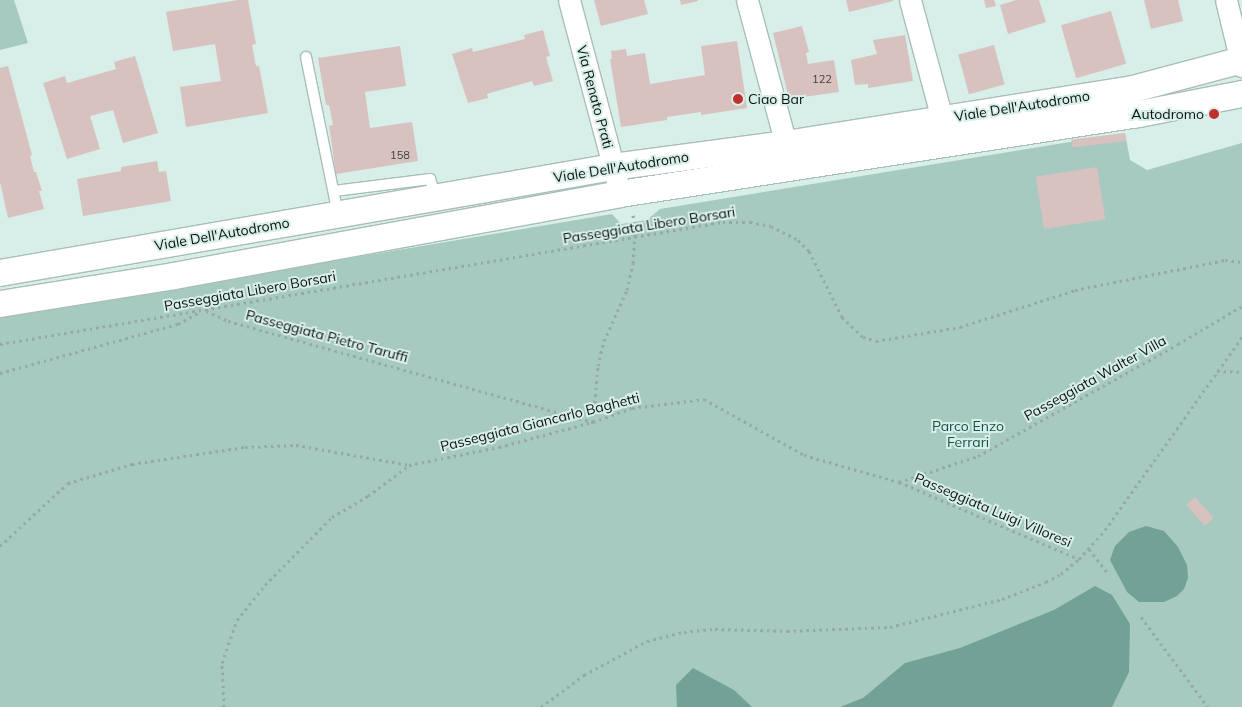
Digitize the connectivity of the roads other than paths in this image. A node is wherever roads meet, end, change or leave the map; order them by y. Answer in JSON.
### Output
{"nodes":[{"id":1,"x":569,"y":0,"type":"edge"},
{"id":2,"x":747,"y":0,"type":"edge"},
{"id":3,"x":910,"y":0,"type":"edge"},
{"id":4,"x":1226,"y":0,"type":"edge"},
{"id":5,"x":306,"y":57,"type":"dead end"},
{"id":6,"x":1242,"y":62,"type":"edge"},
{"id":7,"x":1242,"y":94,"type":"edge"},
{"id":8,"x":1136,"y":102,"type":"junction"},
{"id":9,"x":942,"y":119,"type":"junction"},
{"id":10,"x":789,"y":155,"type":"junction"},
{"id":11,"x":613,"y":167,"type":"junction"},
{"id":12,"x":626,"y":194,"type":"junction"},
{"id":13,"x":336,"y":202,"type":"junction"},
{"id":14,"x":0,"y":273,"type":"edge"},
{"id":15,"x":0,"y":304,"type":"edge"}],
"edges":[{"from":1,"to":11,"type":"street","name":"Via Renato Prati"},
{"from":2,"to":10,"type":"street"},
{"from":3,"to":9,"type":"street"},
{"from":4,"to":6,"type":"street"},
{"from":5,"to":13,"type":"lane"},
{"from":6,"to":8,"type":"street","name":"Viale Dell'Autodromo"},
{"from":7,"to":8,"type":"street","name":"Viale Dell'Autodromo"},
{"from":8,"to":9,"type":"street","name":"Viale Dell'Autodromo"},
{"from":8,"to":10,"type":"street","name":"Viale Dell'Autodromo"},
{"from":9,"to":10,"type":"street","name":"Viale Dell'Autodromo"},
{"from":10,"to":11,"type":"street","name":"Viale Dell'Autodromo"},
{"from":10,"to":12,"type":"street","name":"Viale Dell'Autodromo"},
{"from":11,"to":12,"type":"street","name":"Via Renato Prati"},
{"from":11,"to":13,"type":"street","name":"Viale Dell'Autodromo"},
{"from":12,"to":15,"type":"street","name":"Viale Dell'Autodromo"},
{"from":13,"to":14,"type":"street","name":"Viale Dell'Autodromo"}]}
